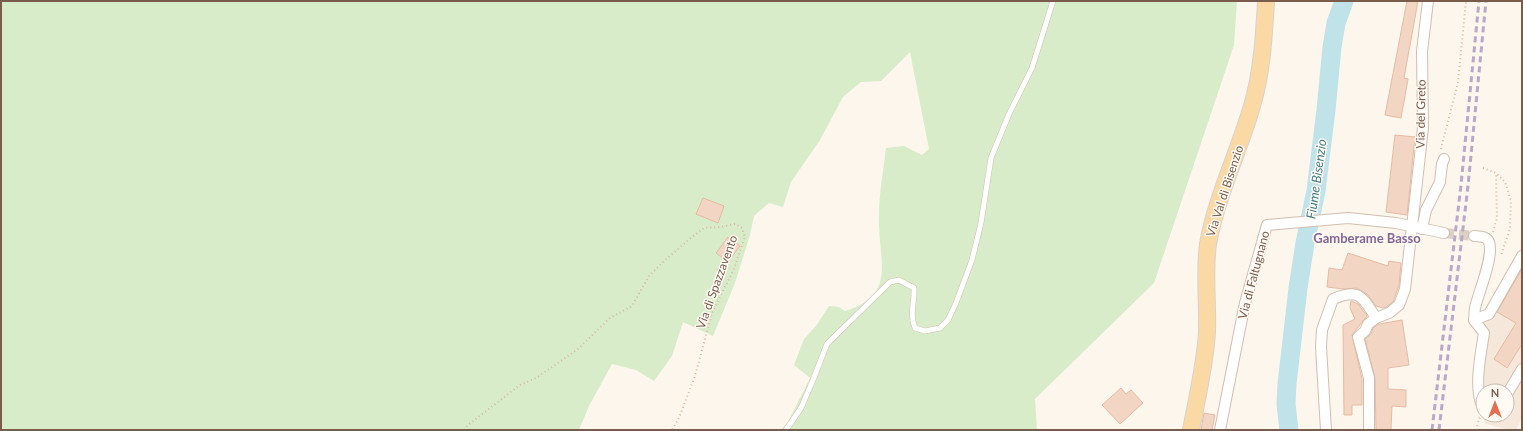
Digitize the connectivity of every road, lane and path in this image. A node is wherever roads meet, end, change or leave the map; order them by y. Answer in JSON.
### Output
{"nodes":[{"id":1,"x":1053,"y":1,"type":"edge"},
{"id":2,"x":1266,"y":1,"type":"edge"},
{"id":3,"x":1428,"y":1,"type":"edge"},
{"id":4,"x":1466,"y":1,"type":"edge"},
{"id":5,"x":1444,"y":159,"type":"joint"},
{"id":6,"x":1496,"y":174,"type":"dead end"},
{"id":7,"x":1417,"y":228,"type":"junction"},
{"id":8,"x":1444,"y":233,"type":"tunnel mouth"},
{"id":9,"x":1474,"y":236,"type":"tunnel mouth"},
{"id":10,"x":1486,"y":238,"type":"junction"},
{"id":11,"x":1522,"y":256,"type":"edge"},
{"id":12,"x":1376,"y":318,"type":"junction"},
{"id":13,"x":1474,"y":320,"type":"junction"},
{"id":14,"x":1522,"y":369,"type":"edge"},
{"id":15,"x":1477,"y":383,"type":"edge"},
{"id":16,"x":1514,"y":383,"type":"edge"},
{"id":17,"x":464,"y":430,"type":"edge"},
{"id":18,"x":672,"y":430,"type":"edge"},
{"id":19,"x":786,"y":430,"type":"edge"},
{"id":20,"x":1191,"y":430,"type":"edge"},
{"id":21,"x":1220,"y":430,"type":"edge"},
{"id":22,"x":1326,"y":430,"type":"edge"},
{"id":23,"x":1369,"y":430,"type":"edge"}],
"edges":[{"from":1,"to":19,"type":"lane"},
{"from":2,"to":20,"type":"main road","name":"Via Val di Bisenzio"},
{"from":3,"to":7,"type":"street","name":"Via del Greto"},
{"from":4,"to":5,"type":"path"},
{"from":5,"to":7,"type":"street"},
{"from":6,"to":10,"type":"path"},
{"from":7,"to":8,"type":"street","name":"Via di Faltugnano"},
{"from":7,"to":12,"type":"street"},
{"from":7,"to":21,"type":"street","name":"Via di Faltugnano"},
{"from":9,"to":10,"type":"street"},
{"from":10,"to":13,"type":"street"},
{"from":11,"to":13,"type":"street"},
{"from":12,"to":22,"type":"street"},
{"from":12,"to":23,"type":"street"},
{"from":13,"to":15,"type":"street"},
{"from":14,"to":16,"type":"street"},
{"from":17,"to":18,"type":"path","name":"Via di Spazzavento"}]}
